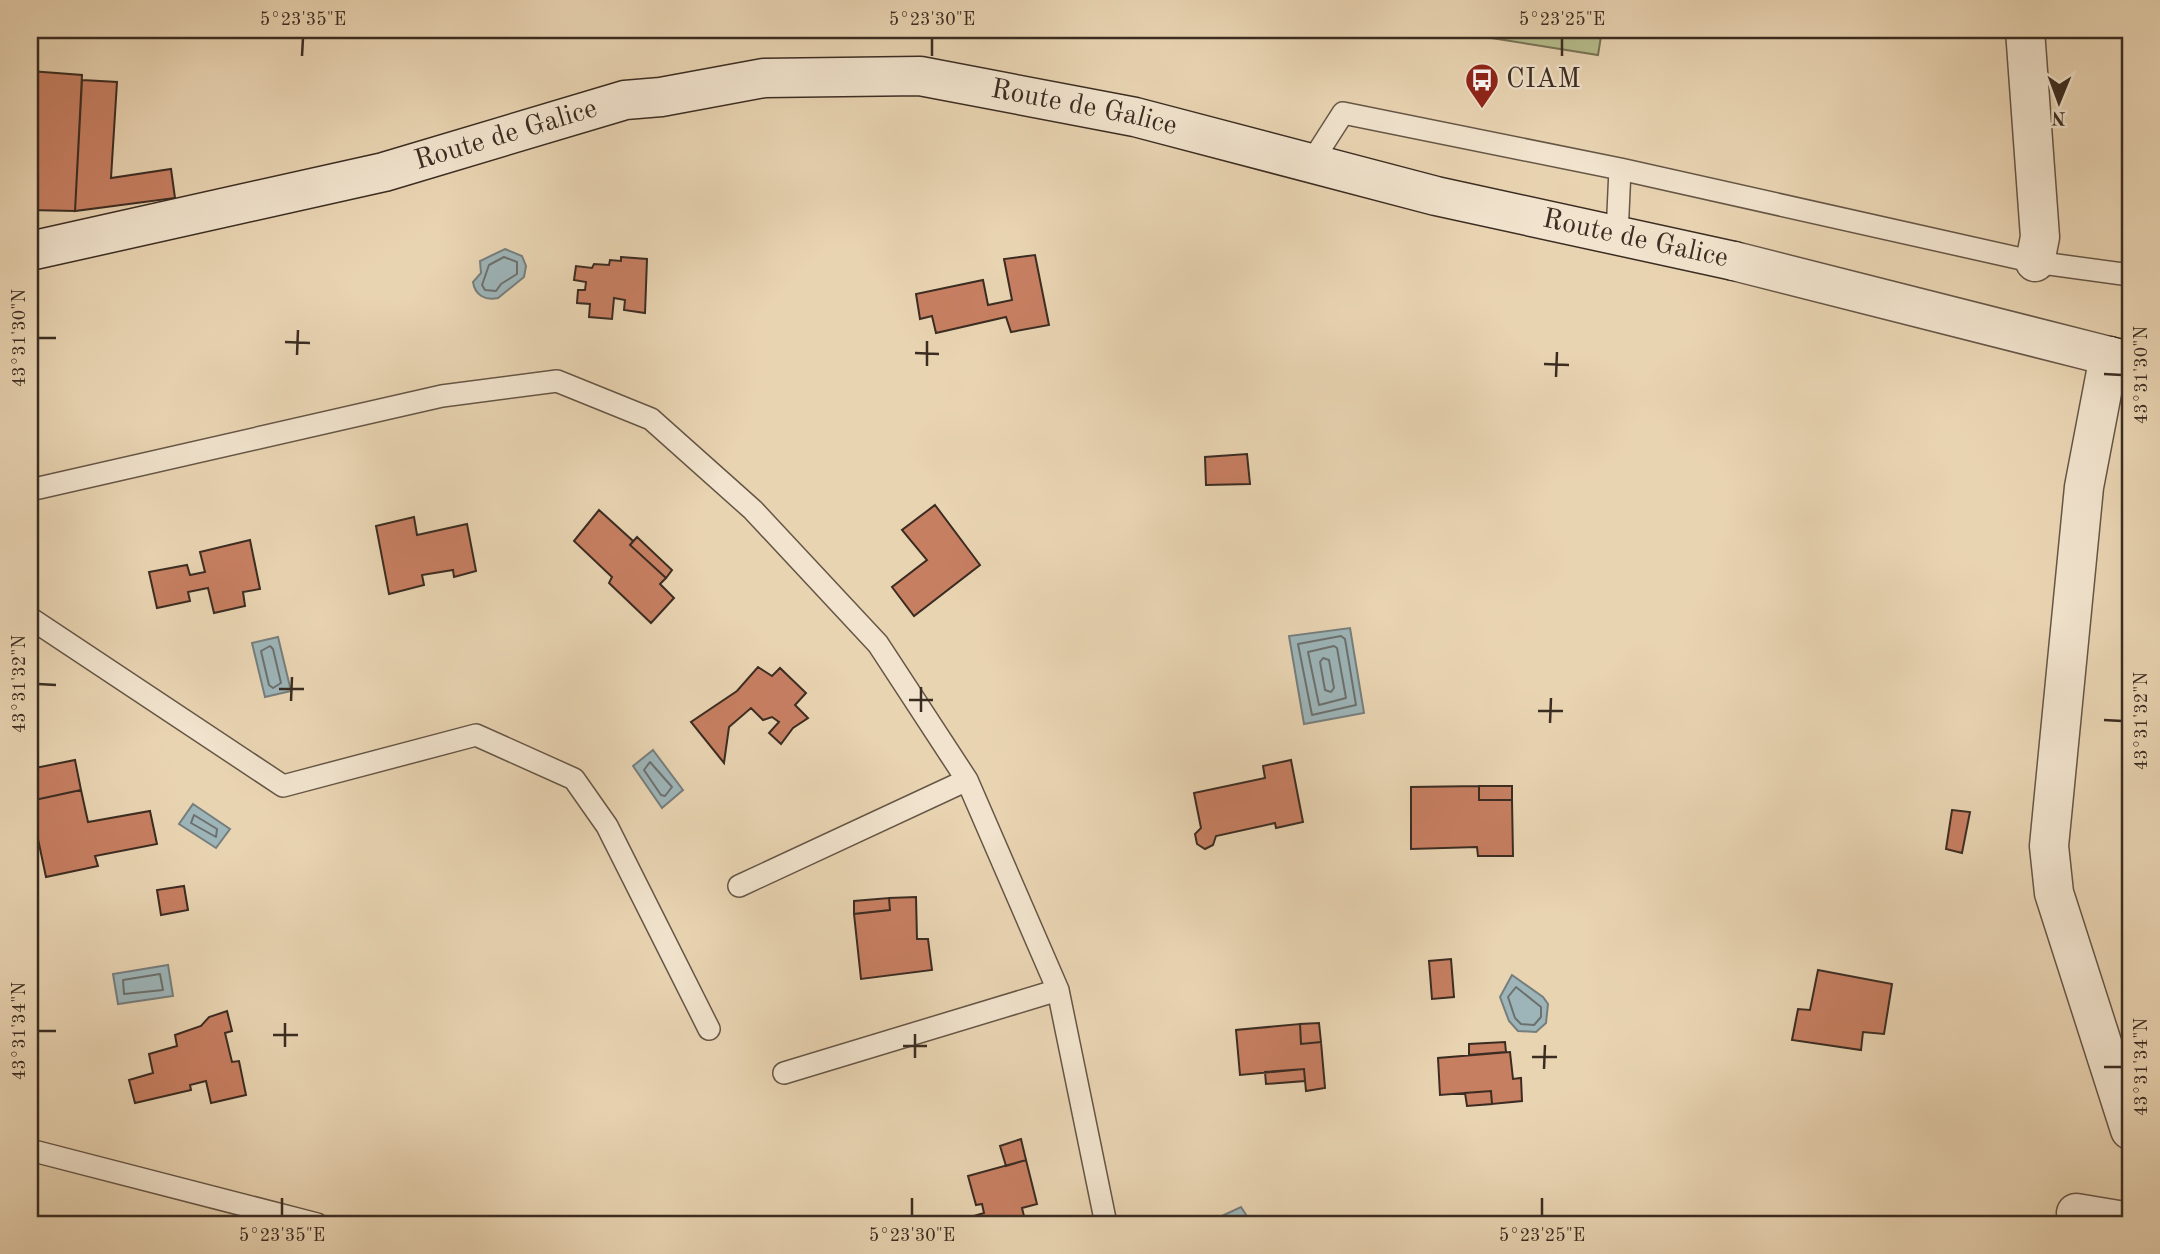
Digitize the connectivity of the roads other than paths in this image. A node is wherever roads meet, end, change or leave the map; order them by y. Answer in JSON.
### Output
{"nodes":[{"id":1,"x":2025,"y":30,"type":"edge"},
{"id":2,"x":1311,"y":163,"type":"junction"},
{"id":3,"x":1620,"y":169,"type":"junction"},
{"id":4,"x":1617,"y":236,"type":"junction"},
{"id":5,"x":30,"y":251,"type":"edge"},
{"id":6,"x":2035,"y":262,"type":"junction"},
{"id":7,"x":2130,"y":275,"type":"edge"},
{"id":8,"x":2120,"y":358,"type":"edge"},
{"id":9,"x":30,"y":490,"type":"edge"},
{"id":10,"x":30,"y":618,"type":"edge"},
{"id":11,"x":967,"y":780,"type":"junction"},
{"id":12,"x":739,"y":886,"type":"dead end"},
{"id":13,"x":1058,"y":990,"type":"junction"},
{"id":14,"x":709,"y":1029,"type":"dead end"},
{"id":15,"x":784,"y":1073,"type":"dead end"},
{"id":16,"x":2130,"y":1130,"type":"edge"},
{"id":17,"x":30,"y":1150,"type":"edge"},
{"id":18,"x":2076,"y":1213,"type":"dead end"},
{"id":19,"x":2130,"y":1222,"type":"edge"},
{"id":20,"x":317,"y":1224,"type":"edge"},
{"id":21,"x":1106,"y":1224,"type":"edge"}],
"edges":[{"from":1,"to":6,"type":"main road"},
{"from":2,"to":3,"type":"lane"},
{"from":2,"to":4,"type":"main road","name":"Route de Galice"},
{"from":2,"to":5,"type":"main road","name":"Route de Galice"},
{"from":3,"to":4,"type":"lane"},
{"from":3,"to":6,"type":"lane"},
{"from":4,"to":8,"type":"main road","name":"Route de Galice"},
{"from":6,"to":7,"type":"lane"},
{"from":8,"to":16,"type":"main road"},
{"from":9,"to":11,"type":"lane"},
{"from":10,"to":14,"type":"lane"},
{"from":11,"to":12,"type":"lane"},
{"from":11,"to":13,"type":"lane"},
{"from":13,"to":15,"type":"lane"},
{"from":13,"to":21,"type":"lane"},
{"from":17,"to":20,"type":"lane"},
{"from":18,"to":19,"type":"main road"}]}
